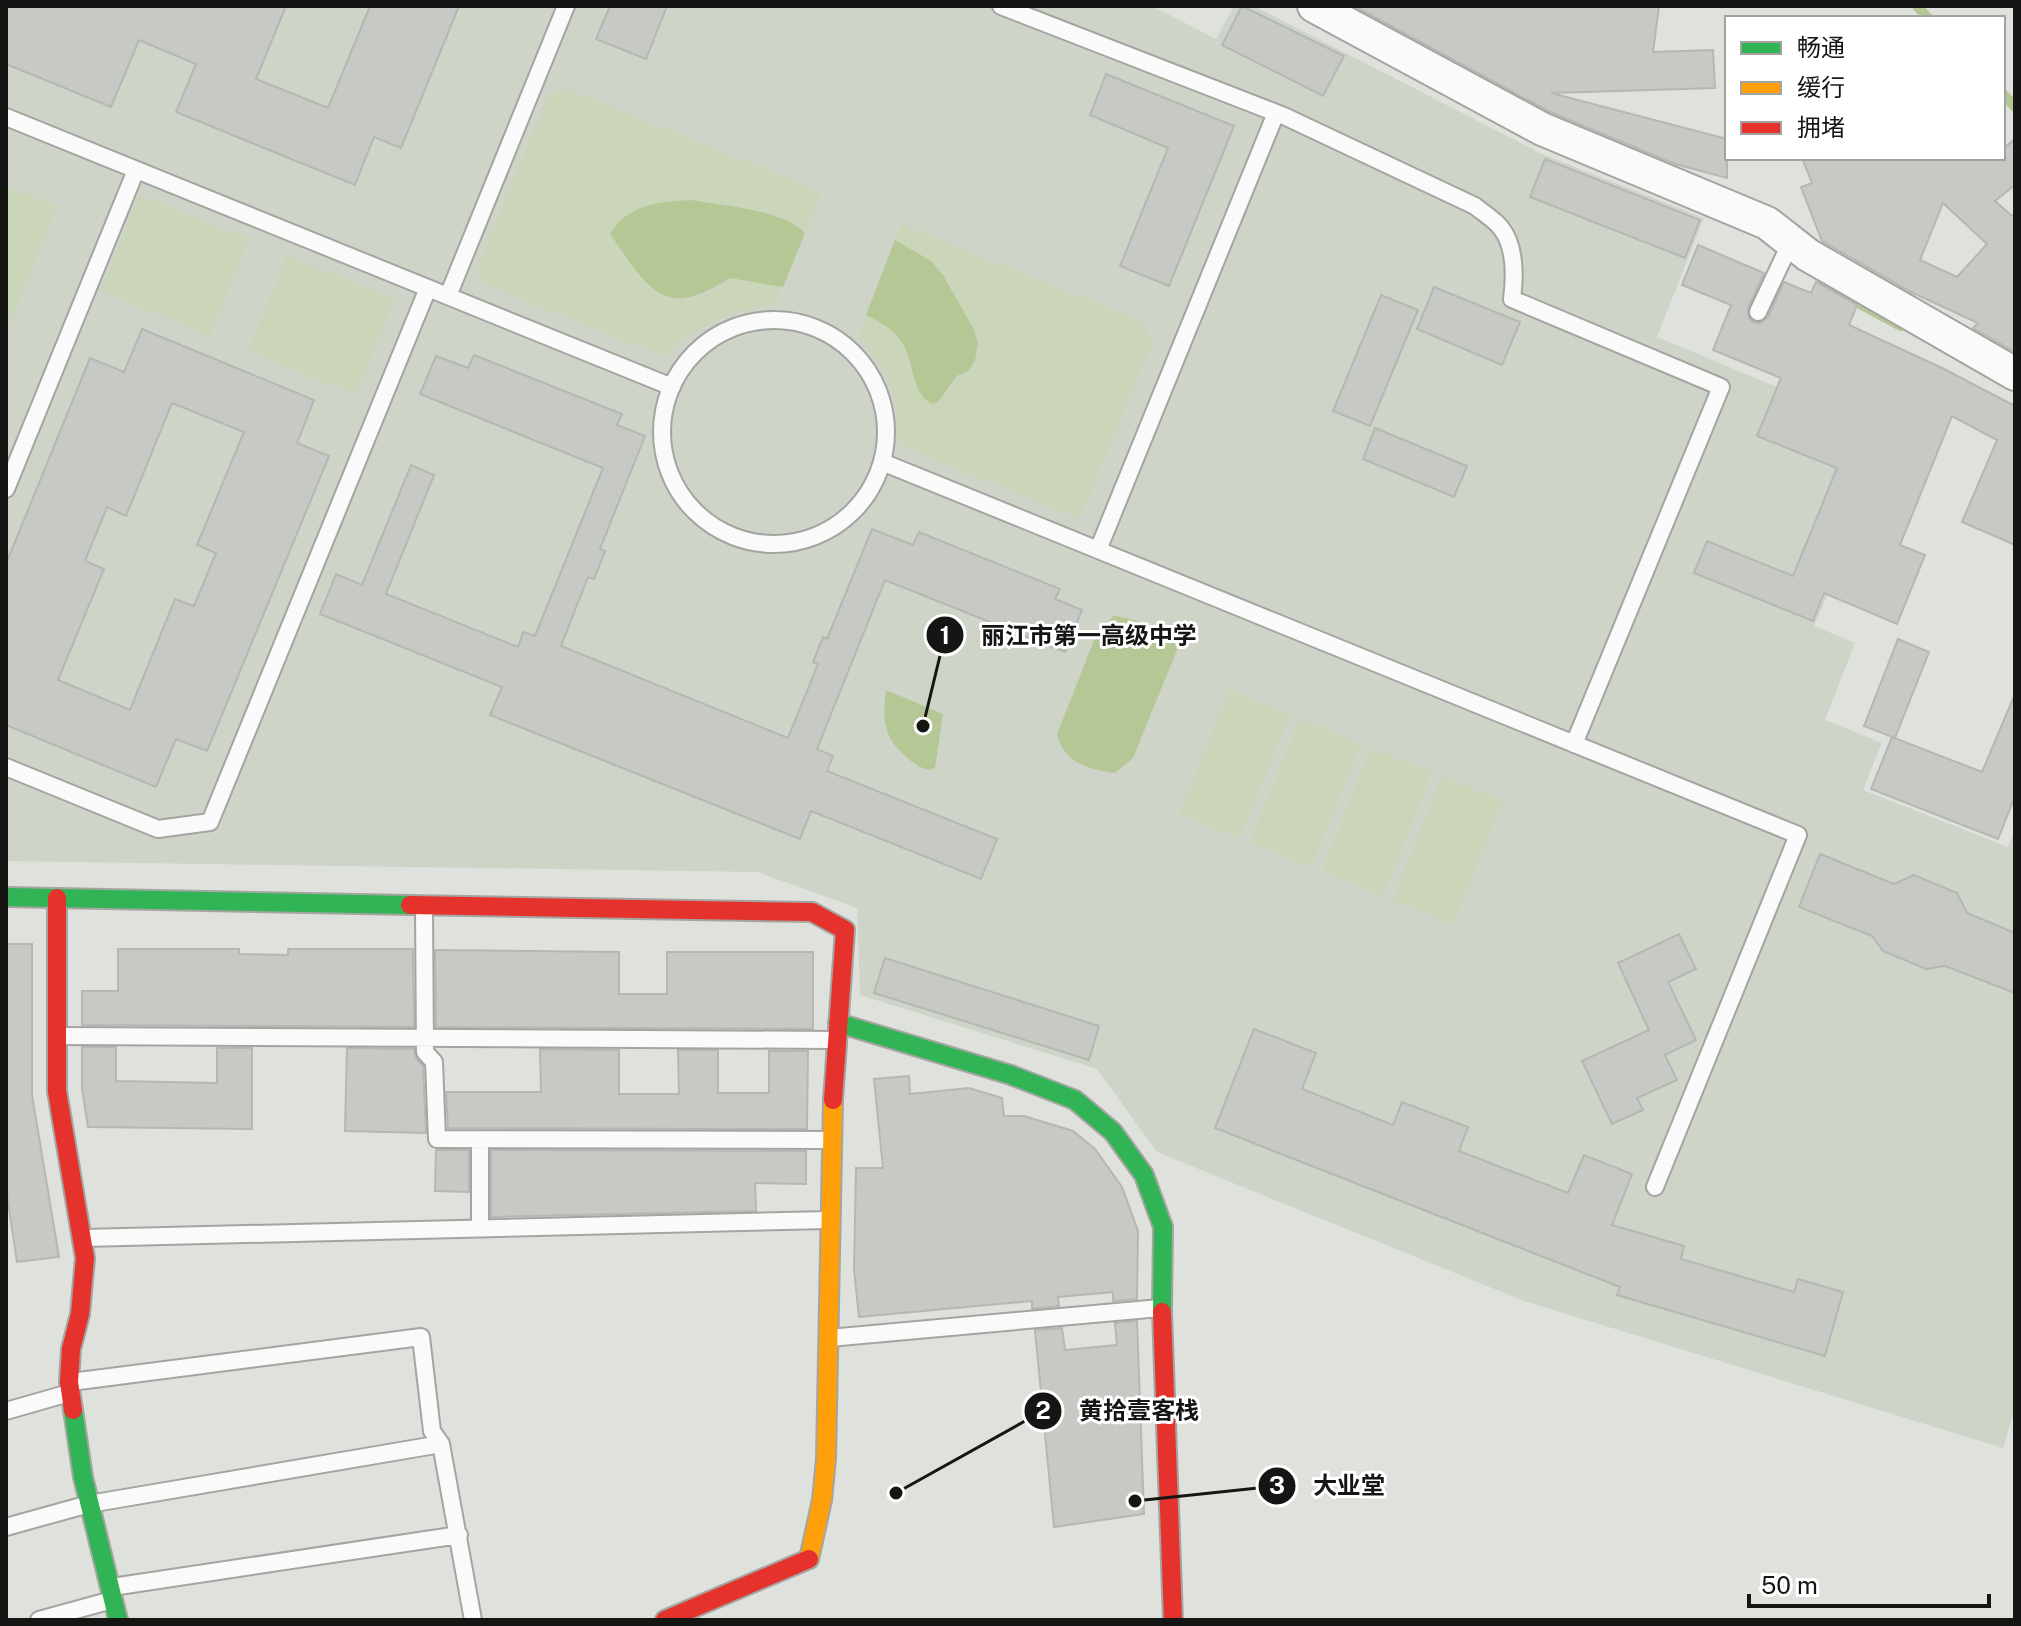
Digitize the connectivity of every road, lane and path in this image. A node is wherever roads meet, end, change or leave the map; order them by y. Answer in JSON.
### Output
{"nodes":[{"id":1,"x":566,"y":6,"type":"edge"},
{"id":2,"x":1001,"y":6,"type":"edge"},
{"id":3,"x":1314,"y":6,"type":"edge"},
{"id":4,"x":1276,"y":113,"type":"junction"},
{"id":5,"x":6,"y":117,"type":"edge"},
{"id":6,"x":136,"y":170,"type":"junction"},
{"id":7,"x":1791,"y":242,"type":"junction"},
{"id":8,"x":428,"y":288,"type":"junction"},
{"id":9,"x":448,"y":296,"type":"junction"},
{"id":10,"x":1758,"y":312,"type":"dead end"},
{"id":11,"x":2015,"y":374,"type":"edge"},
{"id":12,"x":672,"y":387,"type":"junction"},
{"id":13,"x":882,"y":462,"type":"junction"},
{"id":14,"x":6,"y":489,"type":"edge"},
{"id":15,"x":1098,"y":550,"type":"junction"},
{"id":16,"x":1574,"y":744,"type":"junction"},
{"id":17,"x":6,"y":767,"type":"edge"},
{"id":18,"x":6,"y":897,"type":"edge"},
{"id":19,"x":57,"y":898,"type":"junction"},
{"id":20,"x":424,"y":905,"type":"junction"},
{"id":21,"x":838,"y":1032,"type":"junction"},
{"id":22,"x":56,"y":1036,"type":"junction"},
{"id":23,"x":425,"y":1037,"type":"junction"},
{"id":24,"x":480,"y":1140,"type":"junction"},
{"id":25,"x":831,"y":1140,"type":"junction"},
{"id":26,"x":1655,"y":1187,"type":"dead end"},
{"id":27,"x":830,"y":1220,"type":"junction"},
{"id":28,"x":480,"y":1228,"type":"junction"},
{"id":29,"x":81,"y":1238,"type":"junction"},
{"id":30,"x":1162,"y":1308,"type":"junction"},
{"id":31,"x":828,"y":1338,"type":"junction"},
{"id":32,"x":70,"y":1387,"type":"junction"},
{"id":33,"x":6,"y":1411,"type":"edge"},
{"id":34,"x":441,"y":1444,"type":"junction"},
{"id":35,"x":89,"y":1504,"type":"junction"},
{"id":36,"x":6,"y":1527,"type":"edge"},
{"id":37,"x":459,"y":1535,"type":"junction"},
{"id":38,"x":112,"y":1594,"type":"junction"},
{"id":39,"x":39,"y":1620,"type":"edge"},
{"id":40,"x":118,"y":1620,"type":"edge"},
{"id":41,"x":467,"y":1620,"type":"edge"},
{"id":42,"x":473,"y":1620,"type":"edge"},
{"id":43,"x":665,"y":1620,"type":"edge"},
{"id":44,"x":1173,"y":1620,"type":"edge"}],
"edges":[{"from":1,"to":9,"type":"lane"},
{"from":2,"to":4,"type":"lane"},
{"from":3,"to":7,"type":"street"},
{"from":4,"to":15,"type":"lane"},
{"from":4,"to":16,"type":"lane"},
{"from":5,"to":6,"type":"lane"},
{"from":6,"to":8,"type":"lane"},
{"from":6,"to":14,"type":"lane"},
{"from":7,"to":10,"type":"lane"},
{"from":7,"to":11,"type":"street"},
{"from":8,"to":9,"type":"lane"},
{"from":8,"to":17,"type":"lane"},
{"from":9,"to":12,"type":"lane"},
{"from":12,"to":13,"type":"lane"},
{"from":12,"to":13,"type":"lane"},
{"from":13,"to":15,"type":"lane"},
{"from":15,"to":16,"type":"lane"},
{"from":16,"to":26,"type":"lane"},
{"from":18,"to":19,"type":"street"},
{"from":19,"to":20,"type":"street"},
{"from":19,"to":22,"type":"street"},
{"from":20,"to":21,"type":"street"},
{"from":20,"to":23,"type":"lane"},
{"from":21,"to":23,"type":"lane"},
{"from":21,"to":25,"type":"street"},
{"from":21,"to":30,"type":"street"},
{"from":22,"to":23,"type":"lane"},
{"from":22,"to":29,"type":"street"},
{"from":23,"to":24,"type":"lane"},
{"from":24,"to":25,"type":"lane"},
{"from":24,"to":28,"type":"lane"},
{"from":25,"to":27,"type":"street"},
{"from":27,"to":28,"type":"lane"},
{"from":27,"to":31,"type":"street"},
{"from":28,"to":29,"type":"lane"},
{"from":29,"to":32,"type":"street"},
{"from":30,"to":31,"type":"lane"},
{"from":30,"to":44,"type":"street"},
{"from":31,"to":43,"type":"street"},
{"from":32,"to":33,"type":"lane"},
{"from":32,"to":34,"type":"lane"},
{"from":32,"to":35,"type":"street"},
{"from":34,"to":35,"type":"lane"},
{"from":34,"to":37,"type":"lane"},
{"from":35,"to":36,"type":"lane"},
{"from":35,"to":38,"type":"street"},
{"from":37,"to":38,"type":"lane"},
{"from":37,"to":42,"type":"lane"},
{"from":38,"to":39,"type":"lane"},
{"from":38,"to":40,"type":"street"},
{"from":41,"to":42,"type":"lane"}]}
